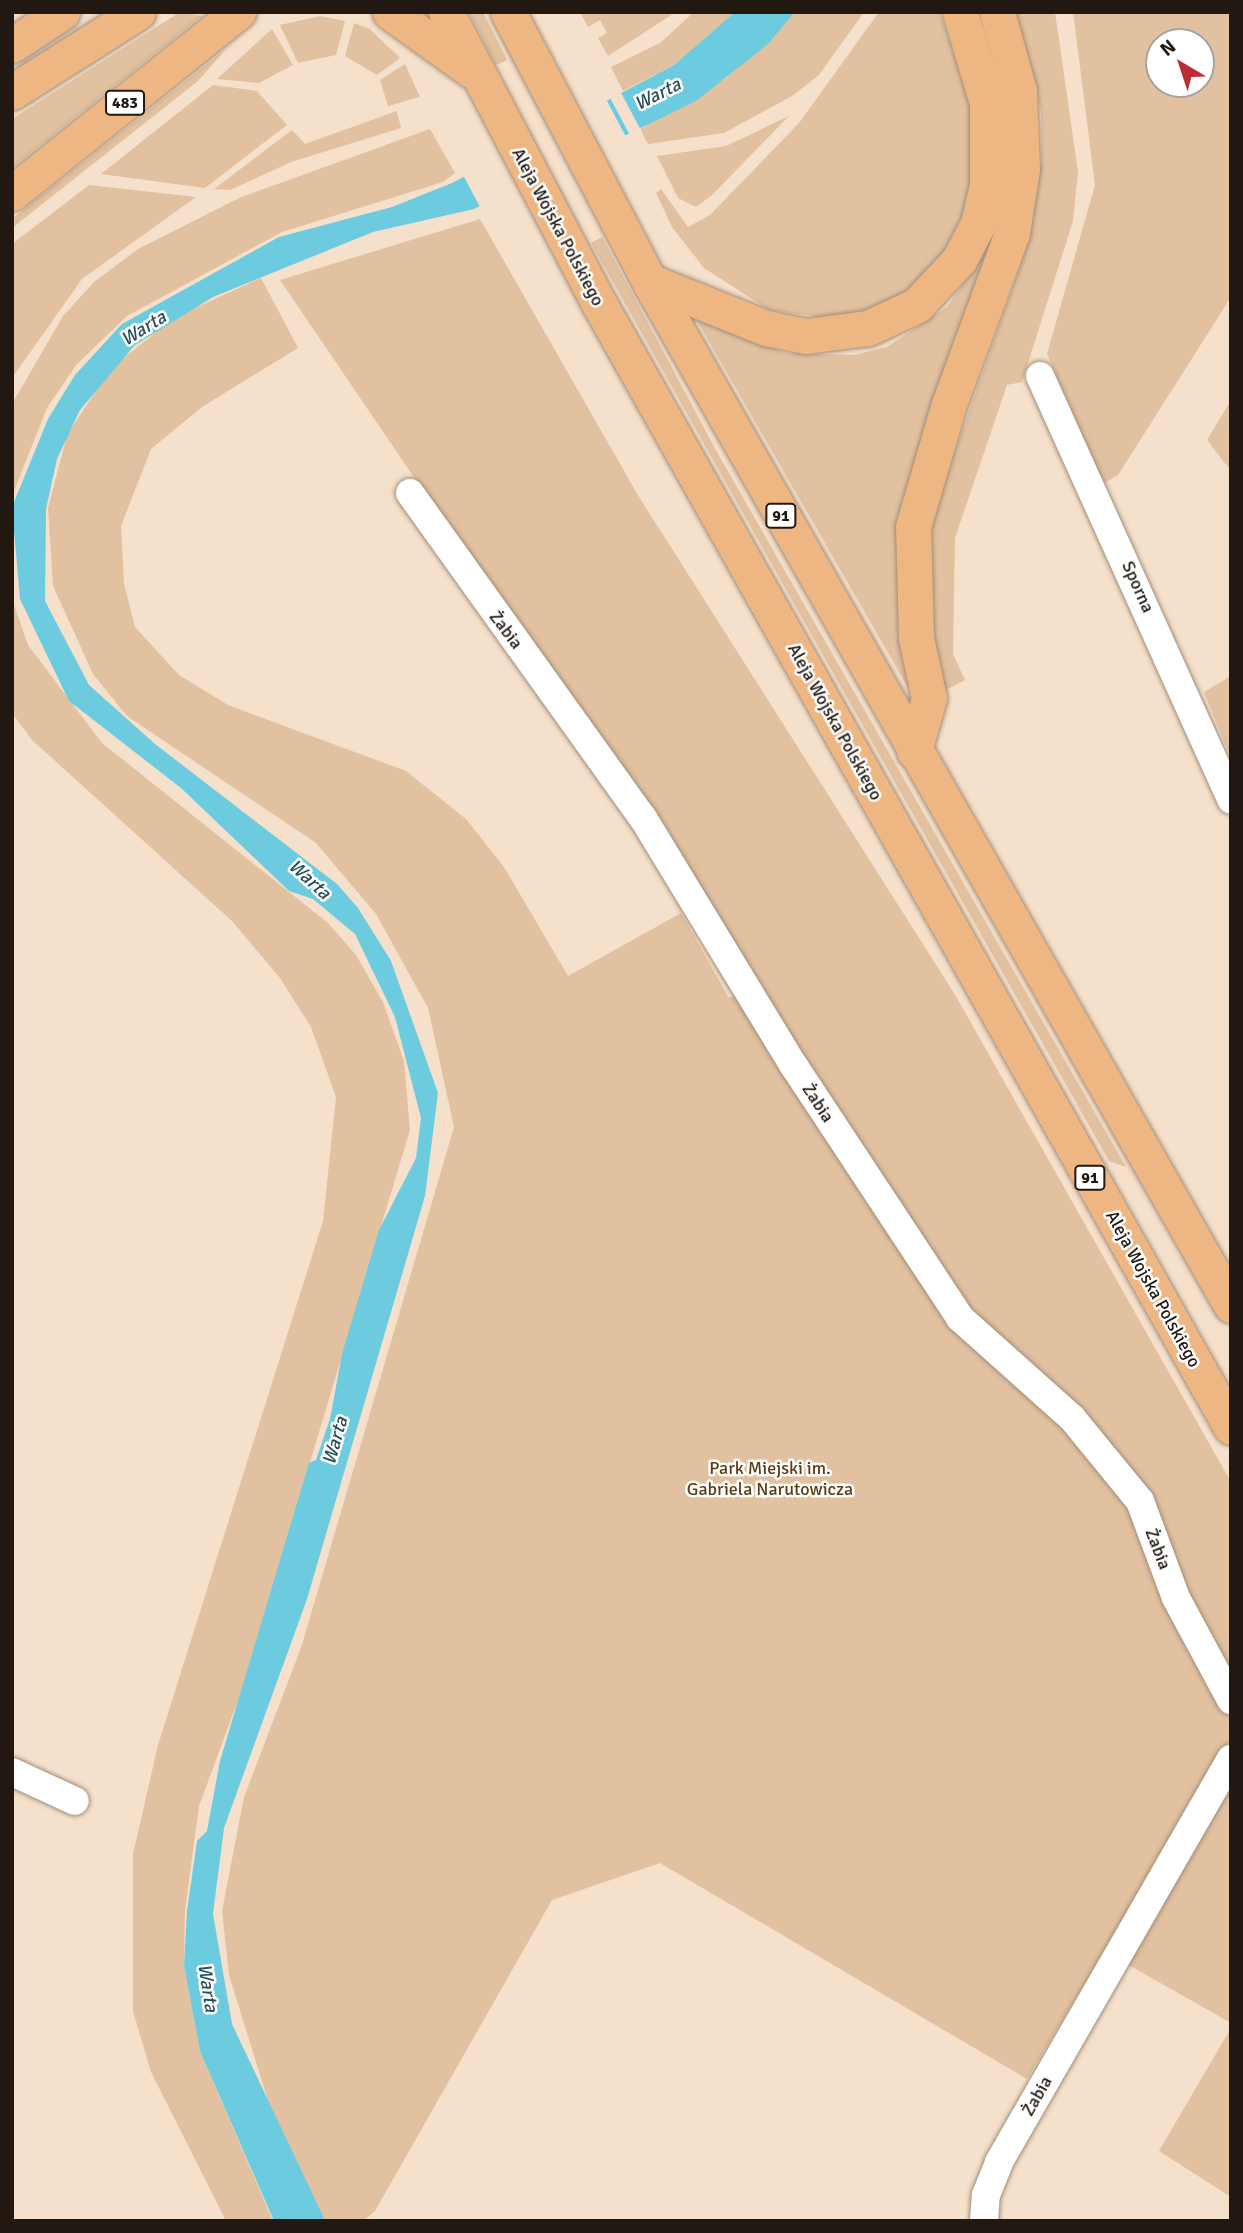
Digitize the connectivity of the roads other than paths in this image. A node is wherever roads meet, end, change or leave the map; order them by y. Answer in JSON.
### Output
{"nodes":[{"id":1,"x":62,"y":12,"type":"edge"},
{"id":2,"x":138,"y":12,"type":"edge"},
{"id":3,"x":238,"y":12,"type":"edge"},
{"id":4,"x":390,"y":12,"type":"edge"},
{"id":5,"x":446,"y":12,"type":"edge"},
{"id":6,"x":508,"y":12,"type":"edge"},
{"id":7,"x":960,"y":12,"type":"edge"},
{"id":8,"x":997,"y":12,"type":"edge"},
{"id":9,"x":12,"y":45,"type":"edge"},
{"id":10,"x":477,"y":74,"type":"junction"},
{"id":11,"x":12,"y":92,"type":"edge"},
{"id":12,"x":12,"y":193,"type":"edge"},
{"id":13,"x":649,"y":281,"type":"junction"},
{"id":14,"x":1040,"y":376,"type":"dead end"},
{"id":15,"x":410,"y":492,"type":"dead end"},
{"id":16,"x":914,"y":751,"type":"junction"},
{"id":17,"x":1231,"y":800,"type":"edge"},
{"id":18,"x":1231,"y":1305,"type":"edge"},
{"id":19,"x":1231,"y":1427,"type":"edge"},
{"id":20,"x":1231,"y":1700,"type":"edge"},
{"id":21,"x":1231,"y":1759,"type":"edge"},
{"id":22,"x":12,"y":1772,"type":"edge"},
{"id":23,"x":75,"y":1801,"type":"dead end"},
{"id":24,"x":984,"y":2221,"type":"edge"}],
"edges":[{"from":1,"to":9,"type":"main road"},
{"from":2,"to":11,"type":"main road"},
{"from":3,"to":12,"type":"main road","number":"483"},
{"from":4,"to":10,"type":"main road"},
{"from":5,"to":10,"type":"main road","name":"Aleja Wojska Polskiego","number":"91"},
{"from":6,"to":13,"type":"main road","number":"91"},
{"from":7,"to":13,"type":"main road"},
{"from":8,"to":16,"type":"main road"},
{"from":10,"to":19,"type":"main road","name":"Aleja Wojska Polskiego","number":"91"},
{"from":13,"to":16,"type":"main road","number":"91"},
{"from":14,"to":17,"type":"street","name":"Sporna"},
{"from":15,"to":20,"type":"street","name":"Żabia"},
{"from":16,"to":18,"type":"main road","number":"91"},
{"from":21,"to":24,"type":"street","name":"Żabia"},
{"from":22,"to":23,"type":"street"}]}
